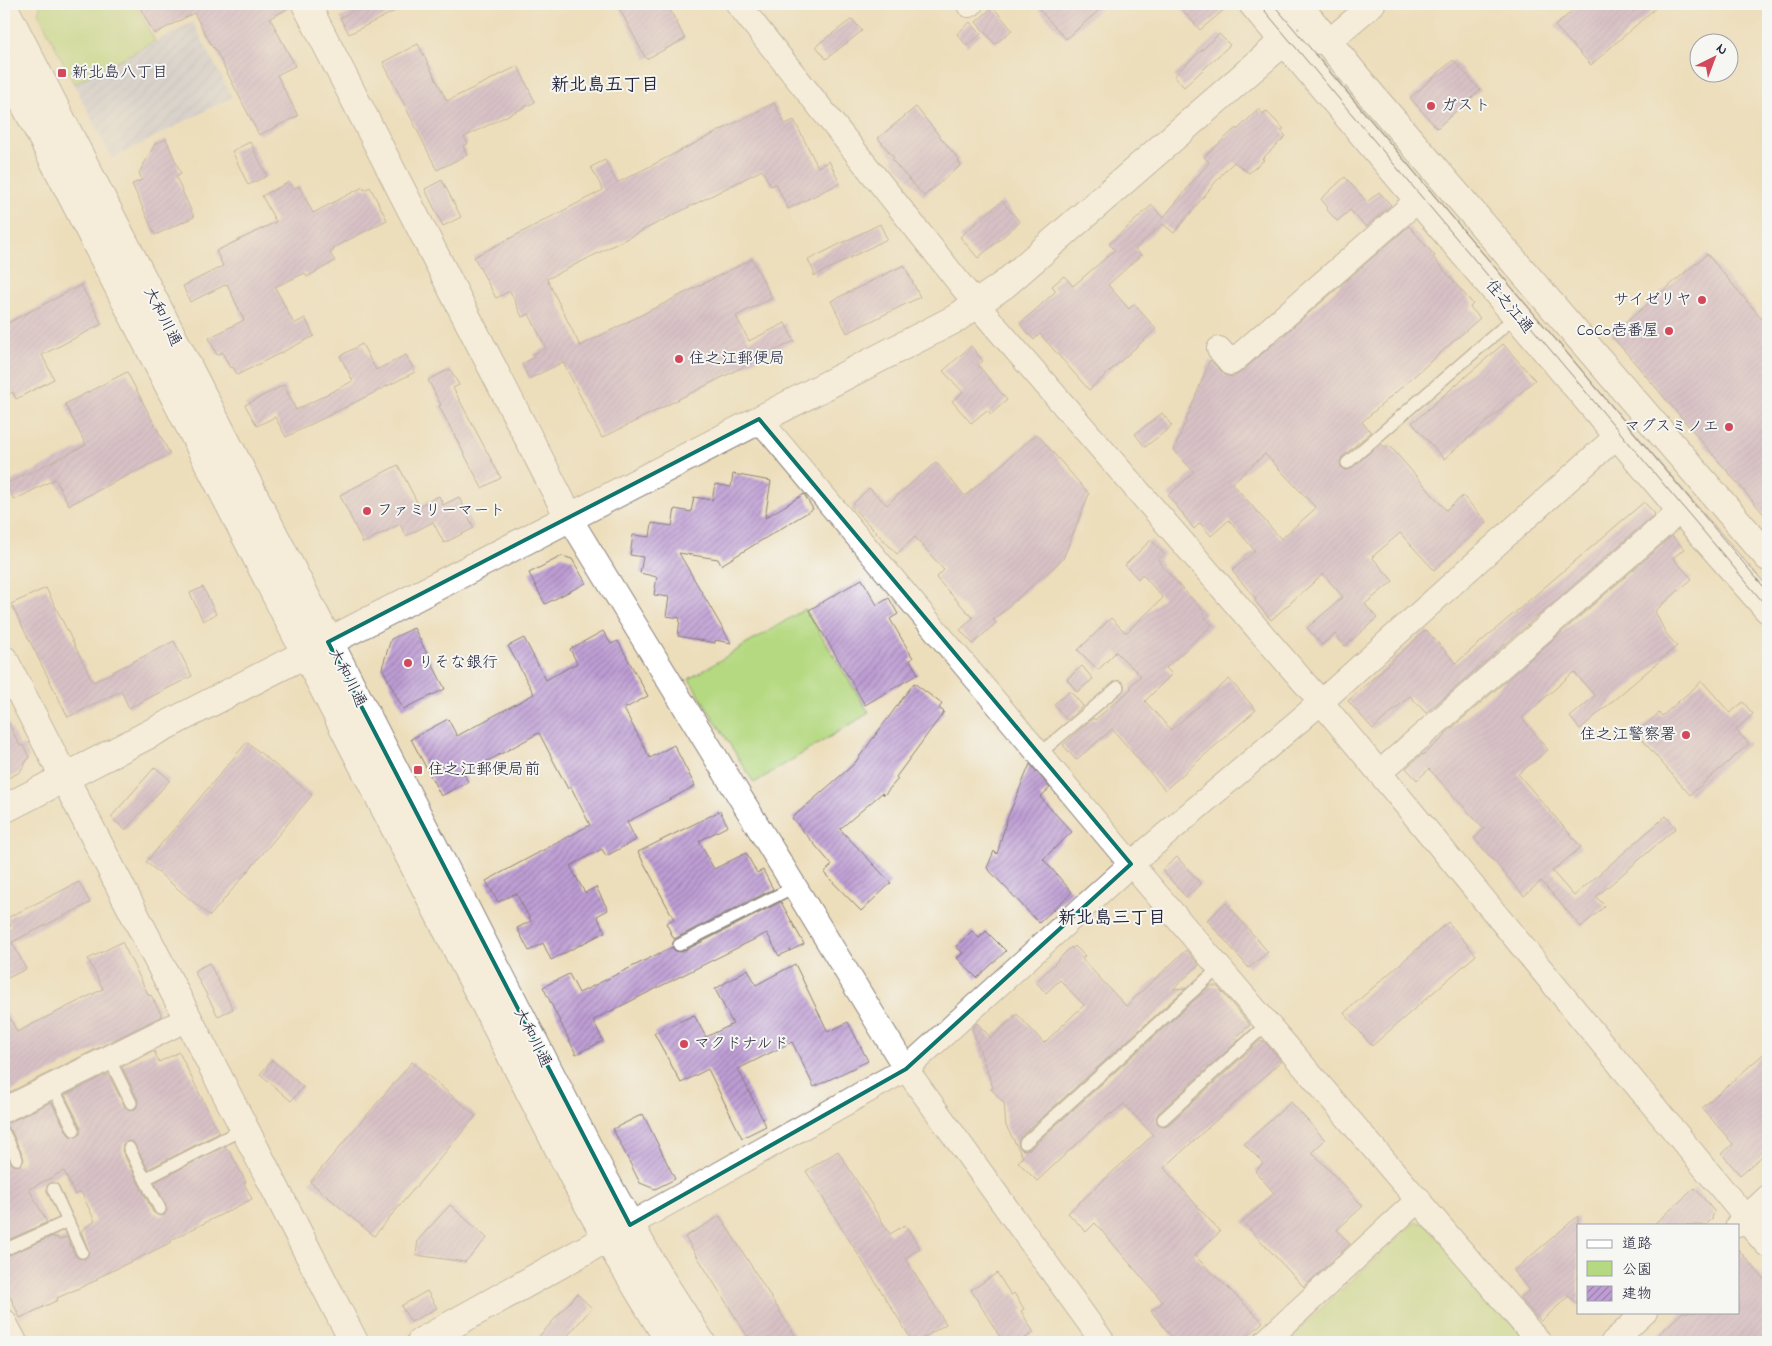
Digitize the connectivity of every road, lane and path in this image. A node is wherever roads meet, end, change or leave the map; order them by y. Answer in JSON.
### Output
{"nodes":[{"id":1,"x":306,"y":4,"type":"edge"},
{"id":2,"x":738,"y":4,"type":"edge"},
{"id":3,"x":1253,"y":4,"type":"edge"},
{"id":4,"x":1288,"y":4,"type":"edge"},
{"id":5,"x":1297,"y":4,"type":"edge"},
{"id":6,"x":1372,"y":4,"type":"edge"},
{"id":7,"x":4,"y":8,"type":"edge"},
{"id":8,"x":1284,"y":41,"type":"junction"},
{"id":9,"x":1328,"y":42,"type":"junction"},
{"id":10,"x":4,"y":63,"type":"edge"},
{"id":11,"x":1418,"y":200,"type":"junction"},
{"id":12,"x":976,"y":304,"type":"junction"},
{"id":13,"x":1516,"y":316,"type":"junction"},
{"id":14,"x":1219,"y":349,"type":"dead end"},
{"id":15,"x":759,"y":419,"type":"junction"},
{"id":16,"x":1618,"y":435,"type":"junction"},
{"id":17,"x":1347,"y":463,"type":"dead end"},
{"id":18,"x":1681,"y":510,"type":"junction"},
{"id":19,"x":569,"y":517,"type":"junction"},
{"id":20,"x":1768,"y":557,"type":"edge"},
{"id":21,"x":1768,"y":609,"type":"edge"},
{"id":22,"x":317,"y":647,"type":"junction"},
{"id":23,"x":4,"y":660,"type":"edge"},
{"id":24,"x":1118,"y":687,"type":"dead end"},
{"id":25,"x":1320,"y":702,"type":"junction"},
{"id":26,"x":1039,"y":754,"type":"junction"},
{"id":27,"x":1379,"y":773,"type":"junction"},
{"id":28,"x":65,"y":778,"type":"junction"},
{"id":29,"x":4,"y":809,"type":"edge"},
{"id":30,"x":1131,"y":864,"type":"junction"},
{"id":31,"x":794,"y":886,"type":"junction"},
{"id":32,"x":679,"y":945,"type":"dead end"},
{"id":33,"x":1220,"y":967,"type":"junction"},
{"id":34,"x":189,"y":1018,"type":"junction"},
{"id":35,"x":1268,"y":1023,"type":"junction"},
{"id":36,"x":109,"y":1058,"type":"junction"},
{"id":37,"x":906,"y":1069,"type":"junction"},
{"id":38,"x":52,"y":1086,"type":"junction"},
{"id":39,"x":131,"y":1103,"type":"dead end"},
{"id":40,"x":4,"y":1110,"type":"edge"},
{"id":41,"x":1162,"y":1119,"type":"dead end"},
{"id":42,"x":245,"y":1128,"type":"junction"},
{"id":43,"x":74,"y":1130,"type":"dead end"},
{"id":44,"x":4,"y":1133,"type":"edge"},
{"id":45,"x":1025,"y":1143,"type":"dead end"},
{"id":46,"x":129,"y":1148,"type":"dead end"},
{"id":47,"x":17,"y":1160,"type":"dead end"},
{"id":48,"x":145,"y":1179,"type":"junction"},
{"id":49,"x":53,"y":1189,"type":"dead end"},
{"id":50,"x":1768,"y":1197,"type":"edge"},
{"id":51,"x":1419,"y":1199,"type":"junction"},
{"id":52,"x":160,"y":1209,"type":"dead end"},
{"id":53,"x":68,"y":1221,"type":"junction"},
{"id":54,"x":1742,"y":1221,"type":"edge"},
{"id":55,"x":618,"y":1231,"type":"junction"},
{"id":56,"x":1768,"y":1243,"type":"edge"},
{"id":57,"x":4,"y":1250,"type":"edge"},
{"id":58,"x":82,"y":1252,"type":"dead end"},
{"id":59,"x":1643,"y":1314,"type":"edge"},
{"id":60,"x":4,"y":1321,"type":"edge"},
{"id":61,"x":14,"y":1342,"type":"edge"},
{"id":62,"x":354,"y":1342,"type":"edge"},
{"id":63,"x":421,"y":1342,"type":"edge"},
{"id":64,"x":670,"y":1342,"type":"edge"},
{"id":65,"x":700,"y":1342,"type":"edge"},
{"id":66,"x":1103,"y":1342,"type":"edge"},
{"id":67,"x":1264,"y":1342,"type":"edge"},
{"id":68,"x":1540,"y":1342,"type":"edge"},
{"id":69,"x":1613,"y":1342,"type":"edge"}],
"edges":[{"from":1,"to":19,"type":"street"},
{"from":2,"to":12,"type":"street"},
{"from":3,"to":8,"type":"street","name":"住之江通"},
{"from":4,"to":8,"type":"street"},
{"from":5,"to":9,"type":"street","name":"住之江通"},
{"from":6,"to":9,"type":"street"},
{"from":7,"to":22,"type":"street","name":"大和川通"},
{"from":8,"to":9,"type":"street"},
{"from":8,"to":11,"type":"street","name":"住之江通"},
{"from":8,"to":12,"type":"street"},
{"from":9,"to":20,"type":"street","name":"住之江通"},
{"from":10,"to":22,"type":"street","name":"大和川通"},
{"from":11,"to":13,"type":"street","name":"住之江通"},
{"from":11,"to":14,"type":"street"},
{"from":12,"to":15,"type":"street"},
{"from":12,"to":25,"type":"street"},
{"from":13,"to":16,"type":"street","name":"住之江通"},
{"from":13,"to":17,"type":"lane"},
{"from":15,"to":19,"type":"street"},
{"from":15,"to":26,"type":"street"},
{"from":16,"to":18,"type":"street","name":"住之江通"},
{"from":16,"to":25,"type":"street"},
{"from":18,"to":21,"type":"street","name":"住之江通"},
{"from":18,"to":27,"type":"street"},
{"from":19,"to":22,"type":"street"},
{"from":19,"to":31,"type":"street"},
{"from":22,"to":28,"type":"street"},
{"from":22,"to":55,"type":"street","name":"大和川通"},
{"from":23,"to":28,"type":"street"},
{"from":24,"to":26,"type":"lane"},
{"from":25,"to":27,"type":"street"},
{"from":25,"to":30,"type":"street"},
{"from":26,"to":30,"type":"street"},
{"from":27,"to":54,"type":"street"},
{"from":28,"to":29,"type":"street"},
{"from":28,"to":34,"type":"street"},
{"from":30,"to":33,"type":"street"},
{"from":30,"to":37,"type":"street"},
{"from":31,"to":32,"type":"lane"},
{"from":31,"to":37,"type":"street"},
{"from":33,"to":35,"type":"street"},
{"from":33,"to":45,"type":"lane"},
{"from":34,"to":36,"type":"street"},
{"from":34,"to":42,"type":"street"},
{"from":35,"to":41,"type":"lane"},
{"from":35,"to":51,"type":"street"},
{"from":36,"to":38,"type":"street"},
{"from":36,"to":39,"type":"lane"},
{"from":37,"to":55,"type":"street"},
{"from":37,"to":66,"type":"street"},
{"from":38,"to":40,"type":"street"},
{"from":38,"to":43,"type":"lane"},
{"from":42,"to":48,"type":"lane"},
{"from":42,"to":62,"type":"street"},
{"from":44,"to":47,"type":"lane"},
{"from":46,"to":48,"type":"lane"},
{"from":48,"to":52,"type":"lane"},
{"from":49,"to":53,"type":"lane"},
{"from":50,"to":54,"type":"street"},
{"from":51,"to":67,"type":"street"},
{"from":51,"to":68,"type":"street"},
{"from":53,"to":57,"type":"lane"},
{"from":53,"to":58,"type":"lane"},
{"from":54,"to":56,"type":"street"},
{"from":55,"to":63,"type":"street"},
{"from":55,"to":64,"type":"street","name":"大和川通"},
{"from":55,"to":65,"type":"street","name":"大和川通"},
{"from":59,"to":69,"type":"street"},
{"from":60,"to":61,"type":"street"}]}
